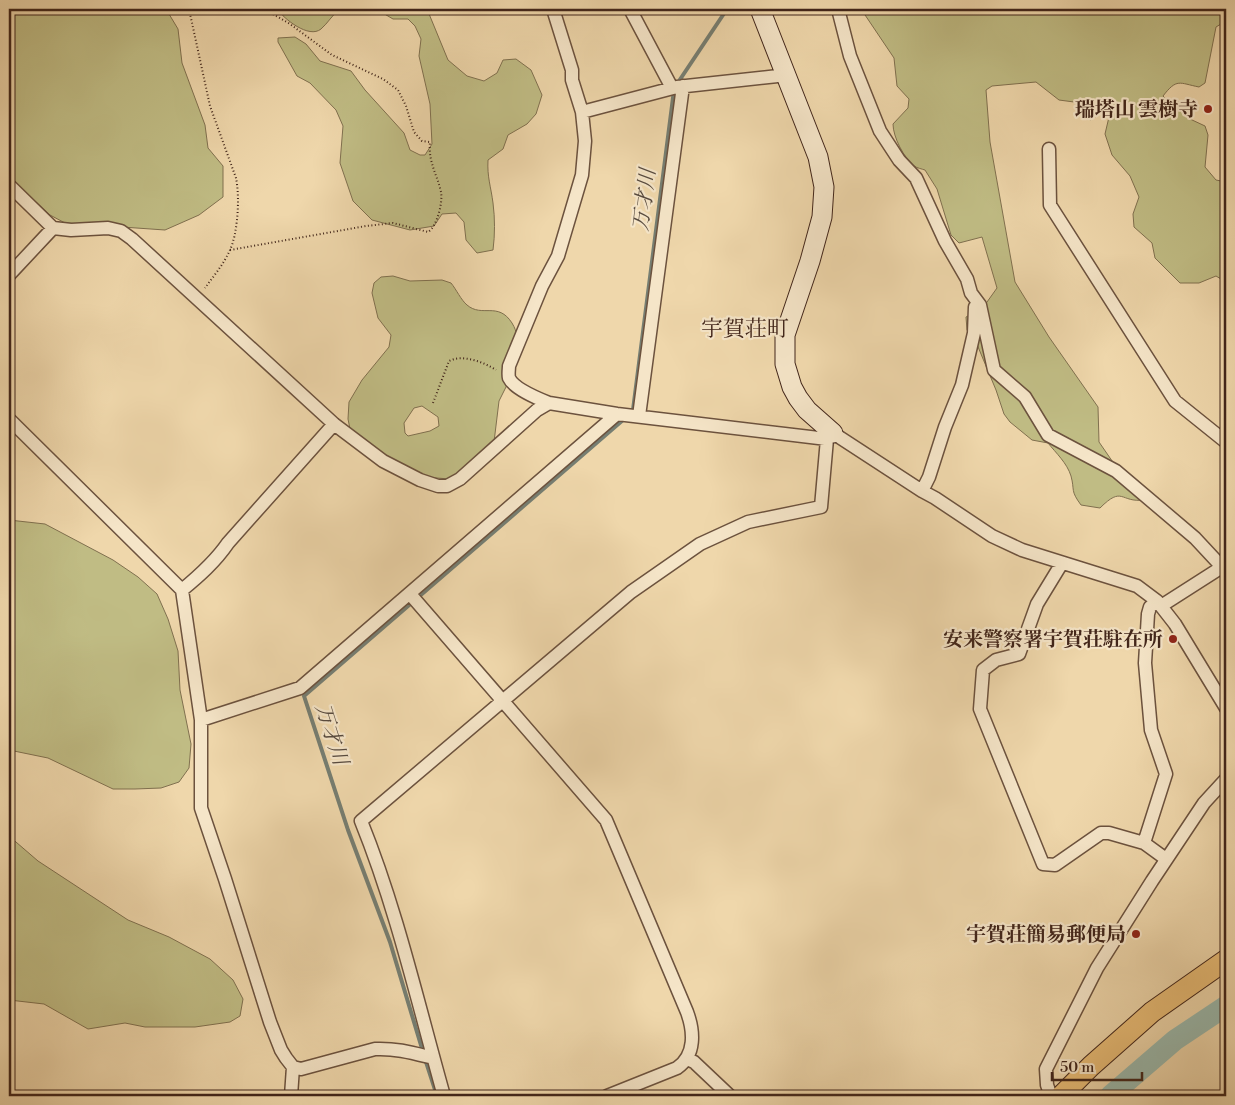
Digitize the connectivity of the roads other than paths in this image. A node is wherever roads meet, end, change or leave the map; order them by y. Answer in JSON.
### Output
{"nodes":[{"id":1,"x":553,"y":9,"type":"edge"},
{"id":2,"x":630,"y":9,"type":"edge"},
{"id":3,"x":760,"y":9,"type":"edge"},
{"id":4,"x":838,"y":9,"type":"edge"},
{"id":5,"x":787,"y":75,"type":"junction"},
{"id":6,"x":675,"y":87,"type":"junction"},
{"id":7,"x":582,"y":112,"type":"junction"},
{"id":8,"x":1050,"y":149,"type":"dead end"},
{"id":9,"x":9,"y":184,"type":"edge"},
{"id":10,"x":53,"y":228,"type":"junction"},
{"id":11,"x":9,"y":275,"type":"edge"},
{"id":12,"x":971,"y":293,"type":"junction"},
{"id":13,"x":549,"y":403,"type":"junction"},
{"id":14,"x":617,"y":414,"type":"junction"},
{"id":15,"x":639,"y":416,"type":"junction"},
{"id":16,"x":9,"y":419,"type":"edge"},
{"id":17,"x":334,"y":424,"type":"junction"},
{"id":18,"x":830,"y":436,"type":"junction"},
{"id":19,"x":1226,"y":442,"type":"edge"},
{"id":20,"x":922,"y":491,"type":"junction"},
{"id":21,"x":1062,"y":563,"type":"junction"},
{"id":22,"x":1225,"y":566,"type":"edge"},
{"id":23,"x":182,"y":590,"type":"junction"},
{"id":24,"x":413,"y":598,"type":"junction"},
{"id":25,"x":1159,"y":603,"type":"junction"},
{"id":26,"x":503,"y":700,"type":"junction"},
{"id":27,"x":1226,"y":708,"type":"edge"},
{"id":28,"x":201,"y":720,"type":"junction"},
{"id":29,"x":1226,"y":779,"type":"edge"},
{"id":30,"x":1144,"y":843,"type":"junction"},
{"id":31,"x":1166,"y":859,"type":"junction"},
{"id":32,"x":1226,"y":960,"type":"edge"},
{"id":33,"x":426,"y":1056,"type":"junction"},
{"id":34,"x":687,"y":1060,"type":"junction"},
{"id":35,"x":293,"y":1067,"type":"junction"},
{"id":36,"x":291,"y":1096,"type":"edge"},
{"id":37,"x":444,"y":1096,"type":"edge"},
{"id":38,"x":607,"y":1096,"type":"edge"},
{"id":39,"x":730,"y":1096,"type":"edge"},
{"id":40,"x":1051,"y":1096,"type":"edge"},
{"id":41,"x":1061,"y":1096,"type":"edge"}],
"edges":[{"from":1,"to":7,"type":"street"},
{"from":2,"to":6,"type":"street"},
{"from":3,"to":5,"type":"street"},
{"from":4,"to":12,"type":"street"},
{"from":5,"to":6,"type":"street"},
{"from":5,"to":18,"type":"street"},
{"from":6,"to":7,"type":"street"},
{"from":6,"to":15,"type":"street"},
{"from":7,"to":13,"type":"street"},
{"from":8,"to":19,"type":"street"},
{"from":9,"to":10,"type":"street"},
{"from":10,"to":11,"type":"street"},
{"from":10,"to":17,"type":"street"},
{"from":12,"to":20,"type":"street"},
{"from":12,"to":22,"type":"street"},
{"from":13,"to":14,"type":"street"},
{"from":13,"to":17,"type":"street"},
{"from":14,"to":15,"type":"street"},
{"from":14,"to":24,"type":"street"},
{"from":15,"to":18,"type":"street"},
{"from":16,"to":23,"type":"street"},
{"from":17,"to":23,"type":"street"},
{"from":18,"to":20,"type":"street"},
{"from":18,"to":26,"type":"street"},
{"from":20,"to":21,"type":"street"},
{"from":21,"to":25,"type":"street"},
{"from":21,"to":30,"type":"street"},
{"from":22,"to":25,"type":"street"},
{"from":23,"to":28,"type":"street"},
{"from":24,"to":26,"type":"street"},
{"from":24,"to":28,"type":"street"},
{"from":25,"to":27,"type":"street"},
{"from":25,"to":30,"type":"street"},
{"from":26,"to":33,"type":"street"},
{"from":26,"to":34,"type":"street"},
{"from":28,"to":35,"type":"street"},
{"from":29,"to":31,"type":"street"},
{"from":30,"to":31,"type":"street"},
{"from":31,"to":40,"type":"street"},
{"from":32,"to":41,"type":"main road"},
{"from":33,"to":35,"type":"street"},
{"from":33,"to":37,"type":"street"},
{"from":34,"to":38,"type":"street"},
{"from":34,"to":39,"type":"street"},
{"from":35,"to":36,"type":"street"}]}
